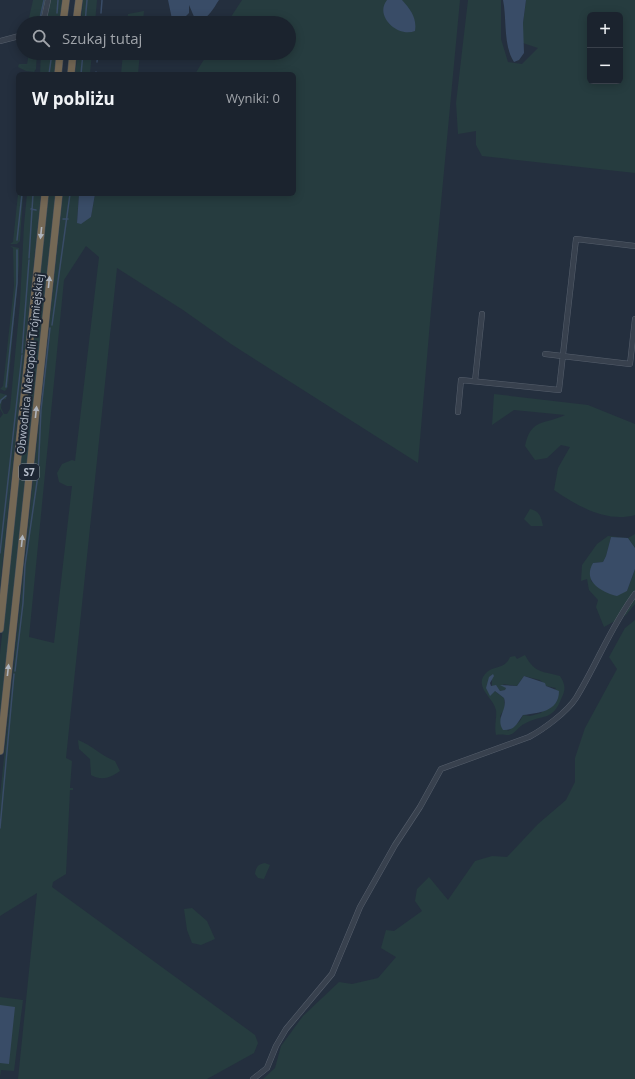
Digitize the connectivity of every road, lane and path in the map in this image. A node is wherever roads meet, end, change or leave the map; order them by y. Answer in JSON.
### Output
{"nodes":[{"id":1,"x":48,"y":0,"type":"edge"},
{"id":2,"x":66,"y":0,"type":"edge"},
{"id":3,"x":79,"y":0,"type":"edge"},
{"id":4,"x":45,"y":16,"type":"edge"},
{"id":5,"x":64,"y":16,"type":"edge"},
{"id":6,"x":77,"y":16,"type":"edge"},
{"id":7,"x":16,"y":37,"type":"edge"},
{"id":8,"x":0,"y":41,"type":"edge"},
{"id":9,"x":59,"y":60,"type":"edge"},
{"id":10,"x":72,"y":60,"type":"edge"},
{"id":11,"x":58,"y":72,"type":"edge"},
{"id":12,"x":71,"y":72,"type":"edge"},
{"id":13,"x":45,"y":196,"type":"edge"},
{"id":14,"x":58,"y":196,"type":"edge"},
{"id":15,"x":635,"y":246,"type":"edge"},
{"id":16,"x":482,"y":314,"type":"dead end"},
{"id":17,"x":635,"y":319,"type":"edge"},
{"id":18,"x":545,"y":354,"type":"dead end"},
{"id":19,"x":562,"y":356,"type":"junction"},
{"id":20,"x":475,"y":381,"type":"junction"},
{"id":21,"x":458,"y":412,"type":"dead end"},
{"id":22,"x":635,"y":594,"type":"edge"},
{"id":23,"x":0,"y":629,"type":"edge"},
{"id":24,"x":0,"y":751,"type":"edge"},
{"id":25,"x":253,"y":1079,"type":"edge"}],
"edges":[{"from":1,"to":4,"type":"street"},
{"from":2,"to":5,"type":"highway"},
{"from":3,"to":6,"type":"highway"},
{"from":7,"to":8,"type":"street"},
{"from":9,"to":11,"type":"highway"},
{"from":10,"to":12,"type":"highway"},
{"from":13,"to":23,"type":"highway","name":"Obwodnica Metropolii Trójmiejskiej","number":"S7","one_way":true},
{"from":24,"to":14,"type":"highway","name":"Obwodnica Metropolii Trójmiejskiej","number":"S7","one_way":true},
{"from":15,"to":19,"type":"street"},
{"from":16,"to":20,"type":"street"},
{"from":17,"to":19,"type":"street"},
{"from":18,"to":19,"type":"street"},
{"from":19,"to":20,"type":"street"},
{"from":20,"to":21,"type":"street"},
{"from":22,"to":25,"type":"street"}]}
